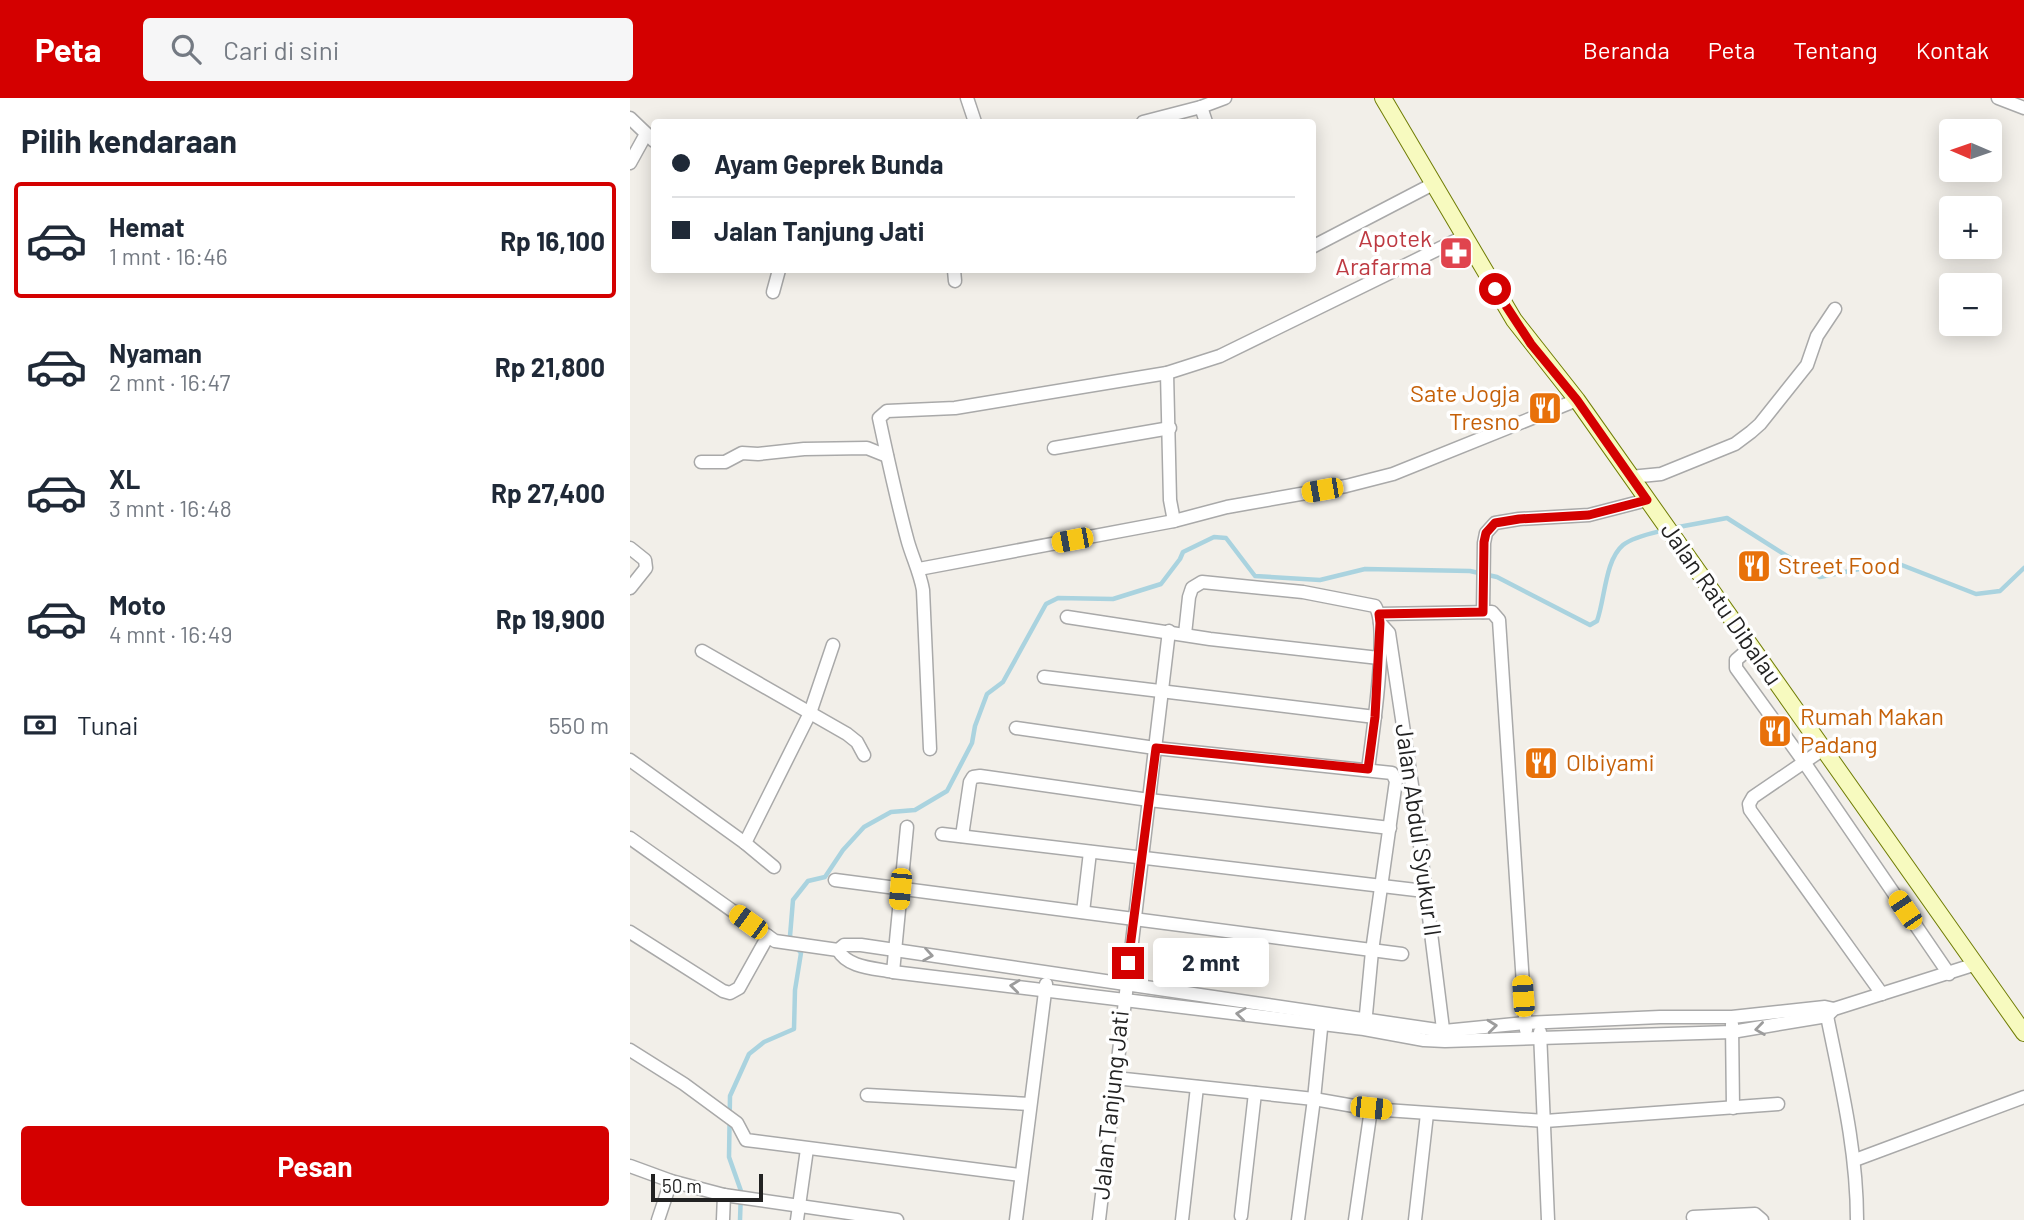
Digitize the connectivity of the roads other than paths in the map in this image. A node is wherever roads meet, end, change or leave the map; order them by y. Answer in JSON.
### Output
{"nodes":[{"id":1,"x":967,"y":98,"type":"edge"},
{"id":2,"x":1225,"y":98,"type":"edge"},
{"id":3,"x":1383,"y":98,"type":"edge"},
{"id":4,"x":1998,"y":98,"type":"edge"},
{"id":5,"x":1201,"y":107,"type":"junction"},
{"id":6,"x":2024,"y":108,"type":"edge"},
{"id":7,"x":630,"y":118,"type":"edge"},
{"id":8,"x":974,"y":119,"type":"edge"},
{"id":9,"x":1155,"y":119,"type":"edge"},
{"id":10,"x":1205,"y":119,"type":"edge"},
{"id":11,"x":650,"y":137,"type":"edge"},
{"id":12,"x":630,"y":163,"type":"edge"},
{"id":13,"x":1433,"y":184,"type":"junction"},
{"id":14,"x":1463,"y":237,"type":"junction"},
{"id":15,"x":1316,"y":245,"type":"edge"},
{"id":16,"x":778,"y":273,"type":"edge"},
{"id":17,"x":773,"y":292,"type":"dead end"},
{"id":18,"x":1835,"y":309,"type":"dead end"},
{"id":19,"x":1167,"y":373,"type":"junction"},
{"id":20,"x":1577,"y":400,"type":"junction"},
{"id":21,"x":1170,"y":428,"type":"junction"},
{"id":22,"x":1054,"y":448,"type":"dead end"},
{"id":23,"x":887,"y":456,"type":"junction"},
{"id":24,"x":701,"y":462,"type":"dead end"},
{"id":25,"x":1630,"y":477,"type":"junction"},
{"id":26,"x":1647,"y":500,"type":"junction"},
{"id":27,"x":1174,"y":521,"type":"junction"},
{"id":28,"x":630,"y":548,"type":"edge"},
{"id":29,"x":919,"y":569,"type":"junction"},
{"id":30,"x":630,"y":588,"type":"edge"},
{"id":31,"x":1483,"y":612,"type":"junction"},
{"id":32,"x":1068,"y":617,"type":"dead end"},
{"id":33,"x":1380,"y":619,"type":"junction"},
{"id":34,"x":1169,"y":631,"type":"junction"},
{"id":35,"x":1185,"y":634,"type":"junction"},
{"id":36,"x":833,"y":645,"type":"dead end"},
{"id":37,"x":1751,"y":647,"type":"junction"},
{"id":38,"x":702,"y":651,"type":"dead end"},
{"id":39,"x":1379,"y":658,"type":"junction"},
{"id":40,"x":1044,"y":677,"type":"dead end"},
{"id":41,"x":1161,"y":690,"type":"junction"},
{"id":42,"x":810,"y":713,"type":"junction"},
{"id":43,"x":1375,"y":717,"type":"junction"},
{"id":44,"x":1016,"y":728,"type":"dead end"},
{"id":45,"x":1156,"y":748,"type":"junction"},
{"id":46,"x":930,"y":749,"type":"dead end"},
{"id":47,"x":1822,"y":750,"type":"junction"},
{"id":48,"x":864,"y":755,"type":"dead end"},
{"id":49,"x":630,"y":760,"type":"edge"},
{"id":50,"x":1804,"y":762,"type":"junction"},
{"id":51,"x":1368,"y":769,"type":"junction"},
{"id":52,"x":1394,"y":794,"type":"junction"},
{"id":53,"x":1149,"y":800,"type":"junction"},
{"id":54,"x":1415,"y":805,"type":"junction"},
{"id":55,"x":907,"y":827,"type":"dead end"},
{"id":56,"x":1390,"y":828,"type":"junction"},
{"id":57,"x":943,"y":834,"type":"dead end"},
{"id":58,"x":962,"y":836,"type":"junction"},
{"id":59,"x":630,"y":838,"type":"edge"},
{"id":60,"x":746,"y":843,"type":"junction"},
{"id":61,"x":1090,"y":852,"type":"junction"},
{"id":62,"x":1142,"y":859,"type":"junction"},
{"id":63,"x":774,"y":867,"type":"dead end"},
{"id":64,"x":835,"y":880,"type":"dead end"},
{"id":65,"x":1381,"y":886,"type":"junction"},
{"id":66,"x":900,"y":889,"type":"junction"},
{"id":67,"x":1416,"y":890,"type":"dead end"},
{"id":68,"x":1083,"y":912,"type":"junction"},
{"id":69,"x":1133,"y":920,"type":"junction"},
{"id":70,"x":630,"y":932,"type":"edge"},
{"id":71,"x":768,"y":936,"type":"junction"},
{"id":72,"x":838,"y":950,"type":"junction"},
{"id":73,"x":894,"y":950,"type":"junction"},
{"id":74,"x":1372,"y":951,"type":"junction"},
{"id":75,"x":1402,"y":954,"type":"dead end"},
{"id":76,"x":1976,"y":964,"type":"junction"},
{"id":77,"x":893,"y":972,"type":"junction"},
{"id":78,"x":1048,"y":974,"type":"junction"},
{"id":79,"x":1949,"y":974,"type":"junction"},
{"id":80,"x":1125,"y":984,"type":"junction"},
{"id":81,"x":1046,"y":990,"type":"junction"},
{"id":82,"x":1882,"y":994,"type":"junction"},
{"id":83,"x":1123,"y":999,"type":"junction"},
{"id":84,"x":1829,"y":1011,"type":"junction"},
{"id":85,"x":1732,"y":1017,"type":"junction"},
{"id":86,"x":1322,"y":1019,"type":"junction"},
{"id":87,"x":1525,"y":1023,"type":"junction"},
{"id":88,"x":1539,"y":1023,"type":"junction"},
{"id":89,"x":1365,"y":1024,"type":"junction"},
{"id":90,"x":1732,"y":1032,"type":"junction"},
{"id":91,"x":2024,"y":1033,"type":"edge"},
{"id":92,"x":1444,"y":1036,"type":"junction"},
{"id":93,"x":1540,"y":1037,"type":"junction"},
{"id":94,"x":1526,"y":1038,"type":"junction"},
{"id":95,"x":630,"y":1050,"type":"edge"},
{"id":96,"x":1115,"y":1078,"type":"junction"},
{"id":97,"x":1196,"y":1087,"type":"junction"},
{"id":98,"x":1255,"y":1093,"type":"junction"},
{"id":99,"x":867,"y":1095,"type":"dead end"},
{"id":100,"x":2024,"y":1097,"type":"edge"},
{"id":101,"x":1314,"y":1099,"type":"junction"},
{"id":102,"x":1030,"y":1104,"type":"junction"},
{"id":103,"x":1778,"y":1104,"type":"dead end"},
{"id":104,"x":1371,"y":1108,"type":"junction"},
{"id":105,"x":1733,"y":1108,"type":"junction"},
{"id":106,"x":1427,"y":1114,"type":"junction"},
{"id":107,"x":1545,"y":1121,"type":"junction"},
{"id":108,"x":807,"y":1149,"type":"junction"},
{"id":109,"x":1855,"y":1160,"type":"junction"},
{"id":110,"x":630,"y":1166,"type":"edge"},
{"id":111,"x":1020,"y":1175,"type":"junction"},
{"id":112,"x":671,"y":1181,"type":"junction"},
{"id":113,"x":729,"y":1196,"type":"junction"},
{"id":114,"x":799,"y":1206,"type":"junction"},
{"id":115,"x":1241,"y":1216,"type":"dead end"},
{"id":116,"x":1693,"y":1217,"type":"dead end"},
{"id":117,"x":658,"y":1220,"type":"edge"},
{"id":118,"x":723,"y":1220,"type":"edge"},
{"id":119,"x":797,"y":1220,"type":"edge"},
{"id":120,"x":897,"y":1220,"type":"edge"},
{"id":121,"x":1016,"y":1220,"type":"edge"},
{"id":122,"x":1099,"y":1220,"type":"edge"},
{"id":123,"x":1182,"y":1220,"type":"edge"},
{"id":124,"x":1298,"y":1220,"type":"edge"},
{"id":125,"x":1354,"y":1220,"type":"edge"},
{"id":126,"x":1415,"y":1220,"type":"edge"},
{"id":127,"x":1548,"y":1220,"type":"edge"},
{"id":128,"x":1762,"y":1220,"type":"edge"},
{"id":129,"x":1857,"y":1220,"type":"edge"}],
"edges":[{"from":1,"to":8,"type":"street"},
{"from":2,"to":5,"type":"street"},
{"from":3,"to":13,"type":"main road","name":"Jalan Ratu Dibalau"},
{"from":4,"to":6,"type":"street"},
{"from":5,"to":9,"type":"street"},
{"from":5,"to":10,"type":"street"},
{"from":7,"to":11,"type":"street"},
{"from":11,"to":12,"type":"street"},
{"from":13,"to":14,"type":"main road","name":"Jalan Ratu Dibalau"},
{"from":13,"to":15,"type":"street"},
{"from":14,"to":19,"type":"street"},
{"from":14,"to":20,"type":"main road","name":"Jalan Ratu Dibalau"},
{"from":16,"to":17,"type":"street"},
{"from":18,"to":25,"type":"street"},
{"from":19,"to":21,"type":"street"},
{"from":19,"to":23,"type":"street"},
{"from":20,"to":25,"type":"main road","name":"Jalan Ratu Dibalau"},
{"from":20,"to":27,"type":"street"},
{"from":21,"to":22,"type":"street"},
{"from":21,"to":27,"type":"street"},
{"from":23,"to":24,"type":"street"},
{"from":23,"to":29,"type":"street"},
{"from":25,"to":26,"type":"main road","name":"Jalan Ratu Dibalau"},
{"from":26,"to":31,"type":"street"},
{"from":26,"to":37,"type":"main road","name":"Jalan Ratu Dibalau"},
{"from":27,"to":29,"type":"street"},
{"from":28,"to":30,"type":"street"},
{"from":29,"to":46,"type":"street"},
{"from":31,"to":33,"type":"street"},
{"from":31,"to":87,"type":"street"},
{"from":32,"to":34,"type":"street"},
{"from":33,"to":35,"type":"street"},
{"from":33,"to":39,"type":"street"},
{"from":33,"to":54,"type":"street","name":"Jalan Abdul Syukur II"},
{"from":34,"to":35,"type":"street"},
{"from":34,"to":41,"type":"street","name":"Jalan Tanjung Jati"},
{"from":35,"to":39,"type":"street"},
{"from":36,"to":42,"type":"street"},
{"from":37,"to":47,"type":"main road","name":"Jalan Ratu Dibalau"},
{"from":37,"to":50,"type":"street"},
{"from":38,"to":42,"type":"street"},
{"from":39,"to":43,"type":"street"},
{"from":40,"to":41,"type":"street"},
{"from":41,"to":43,"type":"street"},
{"from":41,"to":45,"type":"street","name":"Jalan Tanjung Jati"},
{"from":42,"to":48,"type":"street"},
{"from":42,"to":60,"type":"street"},
{"from":43,"to":51,"type":"street"},
{"from":44,"to":45,"type":"street"},
{"from":45,"to":51,"type":"street"},
{"from":45,"to":53,"type":"street","name":"Jalan Tanjung Jati"},
{"from":47,"to":50,"type":"street"},
{"from":47,"to":76,"type":"main road","name":"Jalan Ratu Dibalau"},
{"from":49,"to":60,"type":"street"},
{"from":50,"to":79,"type":"street"},
{"from":50,"to":82,"type":"street"},
{"from":51,"to":52,"type":"street"},
{"from":52,"to":54,"type":"street"},
{"from":52,"to":56,"type":"street"},
{"from":53,"to":56,"type":"street"},
{"from":53,"to":58,"type":"street"},
{"from":53,"to":62,"type":"street","name":"Jalan Tanjung Jati"},
{"from":54,"to":92,"type":"street","name":"Jalan Abdul Syukur II"},
{"from":55,"to":66,"type":"street"},
{"from":56,"to":65,"type":"street"},
{"from":57,"to":58,"type":"street"},
{"from":58,"to":61,"type":"street"},
{"from":59,"to":71,"type":"street"},
{"from":60,"to":63,"type":"street"},
{"from":61,"to":62,"type":"street"},
{"from":61,"to":68,"type":"street"},
{"from":62,"to":65,"type":"street"},
{"from":62,"to":69,"type":"street","name":"Jalan Tanjung Jati"},
{"from":64,"to":66,"type":"street"},
{"from":65,"to":67,"type":"street"},
{"from":65,"to":74,"type":"street"},
{"from":66,"to":68,"type":"street"},
{"from":66,"to":73,"type":"street"},
{"from":68,"to":69,"type":"street"},
{"from":69,"to":74,"type":"street"},
{"from":69,"to":80,"type":"street","name":"Jalan Tanjung Jati"},
{"from":70,"to":71,"type":"street"},
{"from":71,"to":72,"type":"street"},
{"from":72,"to":73,"type":"street"},
{"from":72,"to":77,"type":"street"},
{"from":73,"to":77,"type":"street"},
{"from":73,"to":78,"type":"street","one_way":true},
{"from":74,"to":75,"type":"street"},
{"from":74,"to":89,"type":"street"},
{"from":76,"to":79,"type":"street"},
{"from":76,"to":91,"type":"main road","name":"Jalan Ratu Dibalau"},
{"from":81,"to":77,"type":"street","one_way":true},
{"from":78,"to":80,"type":"street"},
{"from":78,"to":81,"type":"street"},
{"from":79,"to":82,"type":"street"},
{"from":80,"to":83,"type":"street","name":"Jalan Tanjung Jati"},
{"from":80,"to":86,"type":"street"},
{"from":81,"to":83,"type":"street"},
{"from":81,"to":102,"type":"street"},
{"from":82,"to":84,"type":"street"},
{"from":86,"to":83,"type":"street","one_way":true},
{"from":83,"to":96,"type":"street","name":"Jalan Tanjung Jati"},
{"from":84,"to":85,"type":"street"},
{"from":84,"to":90,"type":"street","one_way":true},
{"from":84,"to":109,"type":"street"},
{"from":85,"to":88,"type":"street"},
{"from":85,"to":90,"type":"street"},
{"from":86,"to":89,"type":"street"},
{"from":86,"to":101,"type":"street"},
{"from":87,"to":88,"type":"street"},
{"from":92,"to":87,"type":"street","one_way":true},
{"from":87,"to":94,"type":"street"},
{"from":88,"to":93,"type":"street"},
{"from":89,"to":92,"type":"street"},
{"from":90,"to":93,"type":"street"},
{"from":90,"to":105,"type":"street"},
{"from":92,"to":94,"type":"street"},
{"from":93,"to":94,"type":"street"},
{"from":93,"to":107,"type":"street"},
{"from":95,"to":108,"type":"street"},
{"from":96,"to":97,"type":"street"},
{"from":96,"to":122,"type":"street","name":"Jalan Tanjung Jati"},
{"from":97,"to":98,"type":"street"},
{"from":97,"to":123,"type":"street"},
{"from":98,"to":101,"type":"street"},
{"from":98,"to":115,"type":"street"},
{"from":99,"to":102,"type":"street"},
{"from":100,"to":109,"type":"street"},
{"from":101,"to":104,"type":"street"},
{"from":101,"to":124,"type":"street"},
{"from":102,"to":111,"type":"street"},
{"from":103,"to":105,"type":"street"},
{"from":104,"to":106,"type":"street"},
{"from":104,"to":125,"type":"street"},
{"from":105,"to":107,"type":"street"},
{"from":106,"to":107,"type":"street"},
{"from":106,"to":126,"type":"street"},
{"from":107,"to":127,"type":"street"},
{"from":108,"to":111,"type":"street"},
{"from":108,"to":114,"type":"street"},
{"from":109,"to":129,"type":"street"},
{"from":110,"to":112,"type":"street"},
{"from":111,"to":121,"type":"street"},
{"from":112,"to":113,"type":"street"},
{"from":112,"to":117,"type":"street"},
{"from":113,"to":114,"type":"street"},
{"from":113,"to":118,"type":"street"},
{"from":114,"to":119,"type":"street"},
{"from":114,"to":120,"type":"street"},
{"from":116,"to":128,"type":"street"}]}
